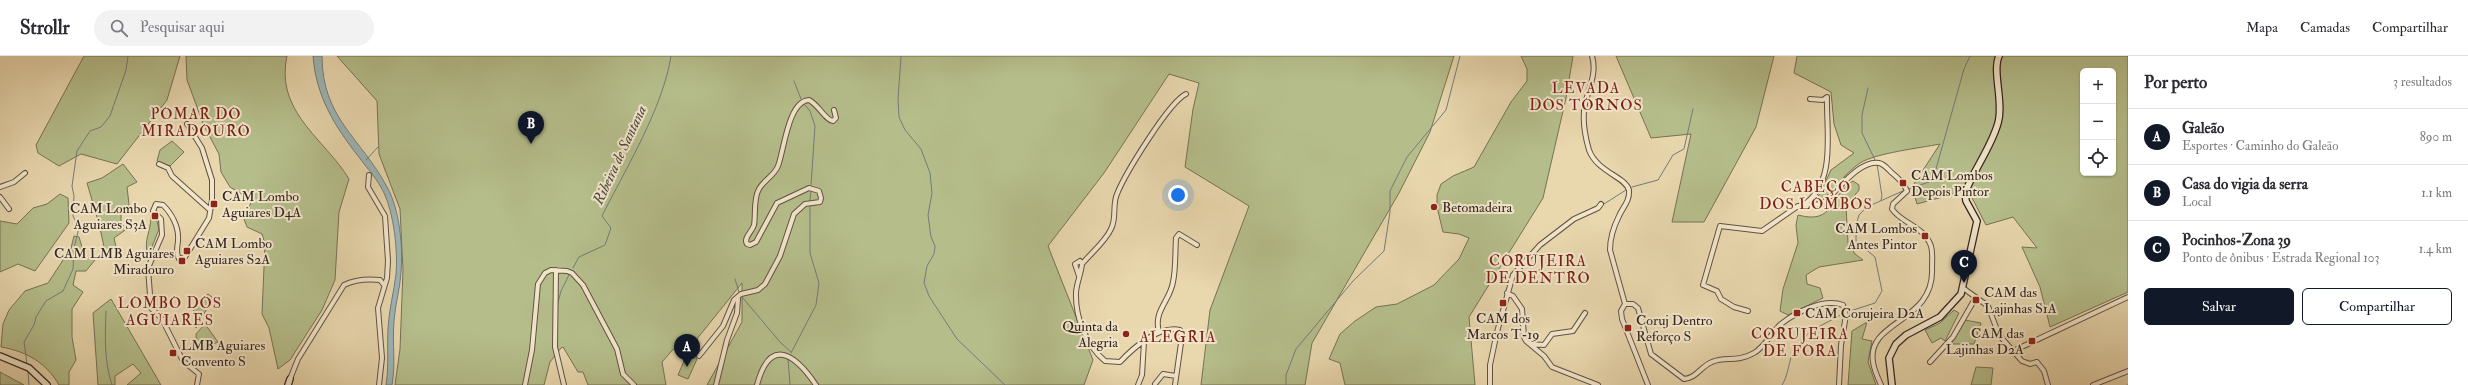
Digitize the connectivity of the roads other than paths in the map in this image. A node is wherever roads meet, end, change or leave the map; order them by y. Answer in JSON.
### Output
{"nodes":[{"id":1,"x":1592,"y":56,"type":"edge"},
{"id":2,"x":1999,"y":56,"type":"edge"},
{"id":3,"x":1186,"y":94,"type":"dead end"},
{"id":4,"x":1810,"y":99,"type":"dead end"},
{"id":5,"x":834,"y":110,"type":"dead end"},
{"id":6,"x":187,"y":124,"type":"dead end"},
{"id":7,"x":159,"y":164,"type":"dead end"},
{"id":8,"x":25,"y":173,"type":"dead end"},
{"id":9,"x":370,"y":175,"type":"dead end"},
{"id":10,"x":0,"y":187,"type":"edge"},
{"id":11,"x":0,"y":197,"type":"edge"},
{"id":12,"x":1601,"y":204,"type":"dead end"},
{"id":13,"x":1803,"y":205,"type":"junction"},
{"id":14,"x":9,"y":209,"type":"dead end"},
{"id":15,"x":210,"y":210,"type":"junction"},
{"id":16,"x":1197,"y":245,"type":"dead end"},
{"id":17,"x":1082,"y":264,"type":"junction"},
{"id":18,"x":556,"y":270,"type":"junction"},
{"id":19,"x":1079,"y":276,"type":"junction"},
{"id":20,"x":384,"y":285,"type":"junction"},
{"id":21,"x":1963,"y":288,"type":"junction"},
{"id":22,"x":1507,"y":293,"type":"junction"},
{"id":23,"x":2128,"y":296,"type":"edge"},
{"id":24,"x":1976,"y":297,"type":"junction"},
{"id":25,"x":738,"y":299,"type":"junction"},
{"id":26,"x":1625,"y":304,"type":"junction"},
{"id":27,"x":1748,"y":311,"type":"dead end"},
{"id":28,"x":1585,"y":313,"type":"dead end"},
{"id":29,"x":1159,"y":332,"type":"junction"},
{"id":30,"x":1144,"y":342,"type":"junction"},
{"id":31,"x":1530,"y":344,"type":"junction"},
{"id":32,"x":2013,"y":351,"type":"junction"},
{"id":33,"x":0,"y":356,"type":"edge"},
{"id":34,"x":699,"y":356,"type":"dead end"},
{"id":35,"x":1930,"y":362,"type":"dead end"},
{"id":36,"x":2128,"y":372,"type":"edge"},
{"id":37,"x":1176,"y":376,"type":"junction"},
{"id":38,"x":289,"y":382,"type":"edge"},
{"id":39,"x":1155,"y":384,"type":"edge"},
{"id":40,"x":47,"y":385,"type":"edge"},
{"id":41,"x":197,"y":385,"type":"edge"},
{"id":42,"x":379,"y":385,"type":"edge"},
{"id":43,"x":525,"y":385,"type":"edge"},
{"id":44,"x":564,"y":385,"type":"edge"},
{"id":45,"x":634,"y":385,"type":"edge"},
{"id":46,"x":716,"y":385,"type":"edge"},
{"id":47,"x":757,"y":385,"type":"edge"},
{"id":48,"x":816,"y":385,"type":"edge"},
{"id":49,"x":1138,"y":385,"type":"edge"},
{"id":50,"x":1175,"y":385,"type":"edge"},
{"id":51,"x":1490,"y":385,"type":"edge"},
{"id":52,"x":1598,"y":385,"type":"edge"},
{"id":53,"x":1648,"y":385,"type":"edge"},
{"id":54,"x":1839,"y":385,"type":"edge"},
{"id":55,"x":1881,"y":385,"type":"edge"},
{"id":56,"x":1892,"y":385,"type":"edge"},
{"id":57,"x":2048,"y":385,"type":"edge"},
{"id":58,"x":2093,"y":385,"type":"edge"}],
"edges":[{"from":1,"to":26,"type":"street"},
{"from":2,"to":21,"type":"main road"},
{"from":3,"to":17,"type":"street"},
{"from":4,"to":13,"type":"street"},
{"from":5,"to":25,"type":"street"},
{"from":6,"to":15,"type":"street"},
{"from":7,"to":15,"type":"street"},
{"from":8,"to":10,"type":"street"},
{"from":9,"to":20,"type":"street"},
{"from":11,"to":14,"type":"street"},
{"from":12,"to":22,"type":"street"},
{"from":13,"to":27,"type":"street"},
{"from":13,"to":55,"type":"street"},
{"from":15,"to":41,"type":"street"},
{"from":16,"to":29,"type":"street"},
{"from":17,"to":19,"type":"street"},
{"from":17,"to":19,"type":"street"},
{"from":18,"to":43,"type":"street"},
{"from":18,"to":44,"type":"street"},
{"from":18,"to":45,"type":"street"},
{"from":19,"to":30,"type":"street"},
{"from":20,"to":38,"type":"street"},
{"from":20,"to":42,"type":"street"},
{"from":21,"to":24,"type":"street"},
{"from":21,"to":56,"type":"main road"},
{"from":22,"to":31,"type":"street"},
{"from":22,"to":51,"type":"street"},
{"from":23,"to":32,"type":"street"},
{"from":24,"to":32,"type":"street"},
{"from":24,"to":35,"type":"street"},
{"from":25,"to":34,"type":"street"},
{"from":25,"to":46,"type":"street"},
{"from":26,"to":53,"type":"street"},
{"from":26,"to":54,"type":"street"},
{"from":28,"to":31,"type":"street"},
{"from":29,"to":30,"type":"street"},
{"from":29,"to":37,"type":"street"},
{"from":30,"to":49,"type":"street"},
{"from":31,"to":52,"type":"street"},
{"from":32,"to":57,"type":"street"},
{"from":33,"to":40,"type":"main road"},
{"from":36,"to":58,"type":"street"},
{"from":37,"to":39,"type":"street"},
{"from":37,"to":50,"type":"street"},
{"from":47,"to":48,"type":"street"}]}
